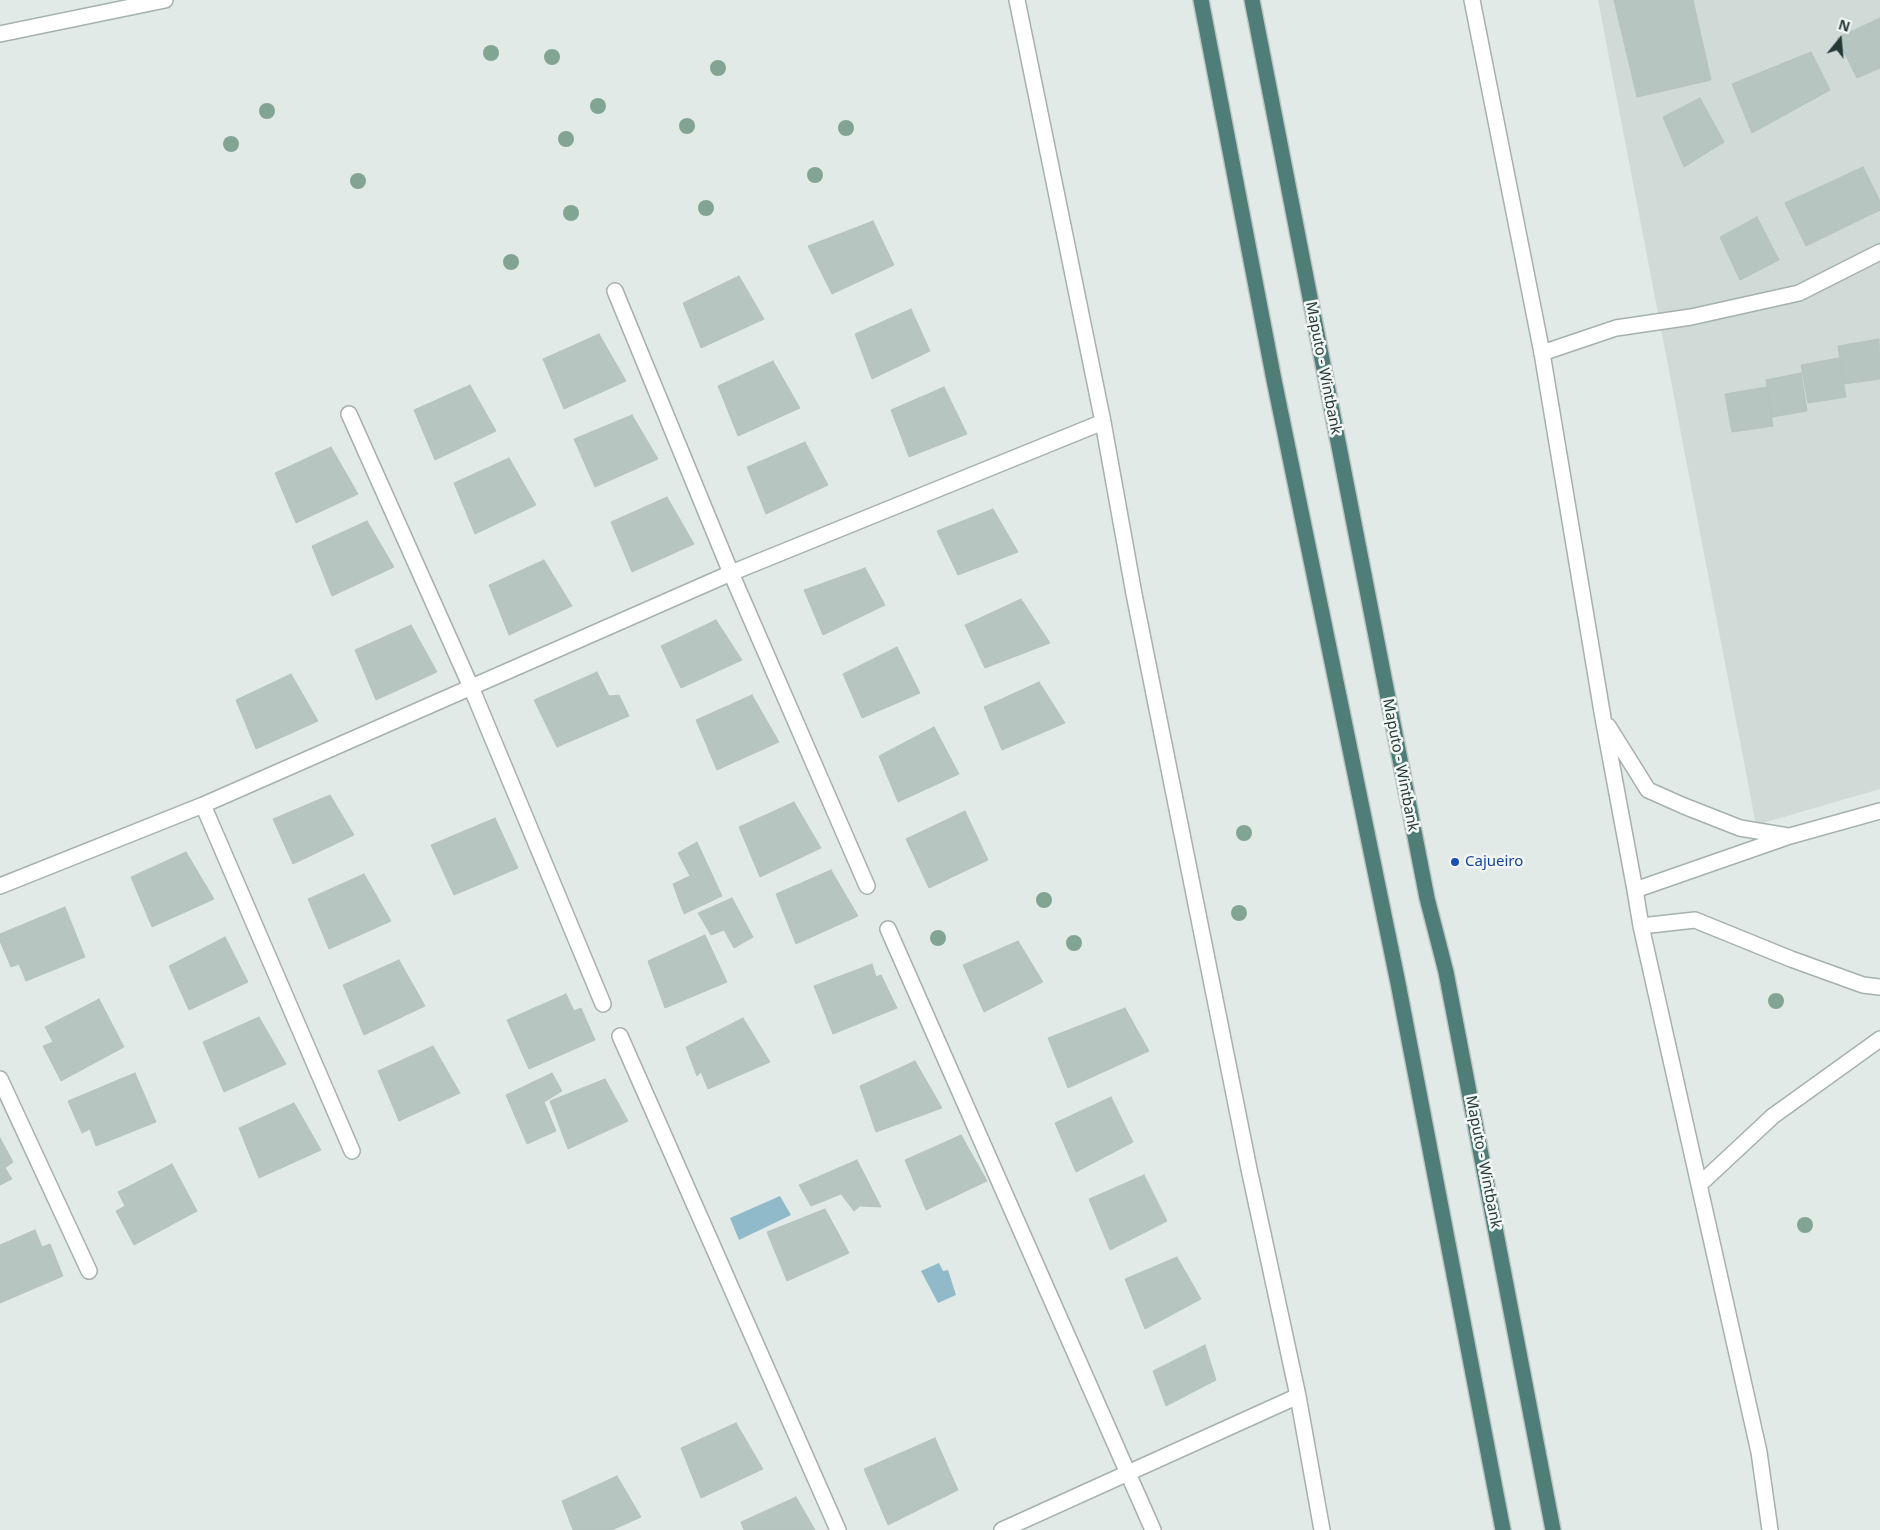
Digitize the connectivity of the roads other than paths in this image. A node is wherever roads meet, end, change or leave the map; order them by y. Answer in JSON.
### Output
{"nodes":[{"id":1,"x":165,"y":0,"type":"edge"},
{"id":2,"x":1017,"y":0,"type":"edge"},
{"id":3,"x":1201,"y":0,"type":"edge"},
{"id":4,"x":1252,"y":0,"type":"edge"},
{"id":5,"x":1472,"y":0,"type":"edge"},
{"id":6,"x":0,"y":34,"type":"edge"},
{"id":7,"x":1880,"y":252,"type":"edge"},
{"id":8,"x":615,"y":291,"type":"dead end"},
{"id":9,"x":1542,"y":353,"type":"junction"},
{"id":10,"x":349,"y":414,"type":"dead end"},
{"id":11,"x":1103,"y":422,"type":"junction"},
{"id":12,"x":731,"y":572,"type":"junction"},
{"id":13,"x":471,"y":687,"type":"junction"},
{"id":14,"x":1603,"y":718,"type":"junction"},
{"id":15,"x":203,"y":805,"type":"junction"},
{"id":16,"x":1880,"y":810,"type":"edge"},
{"id":17,"x":1790,"y":836,"type":"junction"},
{"id":18,"x":0,"y":886,"type":"edge"},
{"id":19,"x":867,"y":886,"type":"dead end"},
{"id":20,"x":1636,"y":890,"type":"junction"},
{"id":21,"x":1640,"y":926,"type":"junction"},
{"id":22,"x":888,"y":929,"type":"dead end"},
{"id":23,"x":1880,"y":987,"type":"edge"},
{"id":24,"x":603,"y":1004,"type":"dead end"},
{"id":25,"x":620,"y":1036,"type":"dead end"},
{"id":26,"x":1880,"y":1039,"type":"edge"},
{"id":27,"x":0,"y":1079,"type":"edge"},
{"id":28,"x":352,"y":1151,"type":"dead end"},
{"id":29,"x":1699,"y":1185,"type":"junction"},
{"id":30,"x":90,"y":1271,"type":"dead end"},
{"id":31,"x":1298,"y":1396,"type":"junction"},
{"id":32,"x":1128,"y":1473,"type":"junction"},
{"id":33,"x":838,"y":1530,"type":"edge"},
{"id":34,"x":1002,"y":1530,"type":"edge"},
{"id":35,"x":1153,"y":1530,"type":"edge"},
{"id":36,"x":1322,"y":1530,"type":"edge"},
{"id":37,"x":1502,"y":1530,"type":"edge"},
{"id":38,"x":1553,"y":1530,"type":"edge"},
{"id":39,"x":1770,"y":1530,"type":"edge"}],
"edges":[{"from":1,"to":6,"type":"street"},
{"from":2,"to":11,"type":"street"},
{"from":3,"to":37,"type":"highway"},
{"from":4,"to":38,"type":"highway","name":"Maputo - Wintbank"},
{"from":5,"to":9,"type":"street"},
{"from":7,"to":9,"type":"street"},
{"from":8,"to":12,"type":"street"},
{"from":9,"to":14,"type":"street"},
{"from":10,"to":13,"type":"street"},
{"from":11,"to":12,"type":"street"},
{"from":11,"to":31,"type":"street"},
{"from":12,"to":13,"type":"street"},
{"from":12,"to":19,"type":"street"},
{"from":13,"to":15,"type":"street"},
{"from":13,"to":24,"type":"street"},
{"from":14,"to":17,"type":"street"},
{"from":14,"to":20,"type":"street"},
{"from":15,"to":18,"type":"street"},
{"from":15,"to":28,"type":"street"},
{"from":16,"to":17,"type":"street"},
{"from":17,"to":20,"type":"street"},
{"from":20,"to":21,"type":"street"},
{"from":21,"to":23,"type":"street"},
{"from":21,"to":29,"type":"street"},
{"from":22,"to":32,"type":"street"},
{"from":25,"to":33,"type":"street"},
{"from":26,"to":29,"type":"street"},
{"from":27,"to":30,"type":"street"},
{"from":29,"to":39,"type":"street"},
{"from":31,"to":32,"type":"street"},
{"from":31,"to":36,"type":"street"},
{"from":32,"to":34,"type":"street"},
{"from":32,"to":35,"type":"street"}]}
